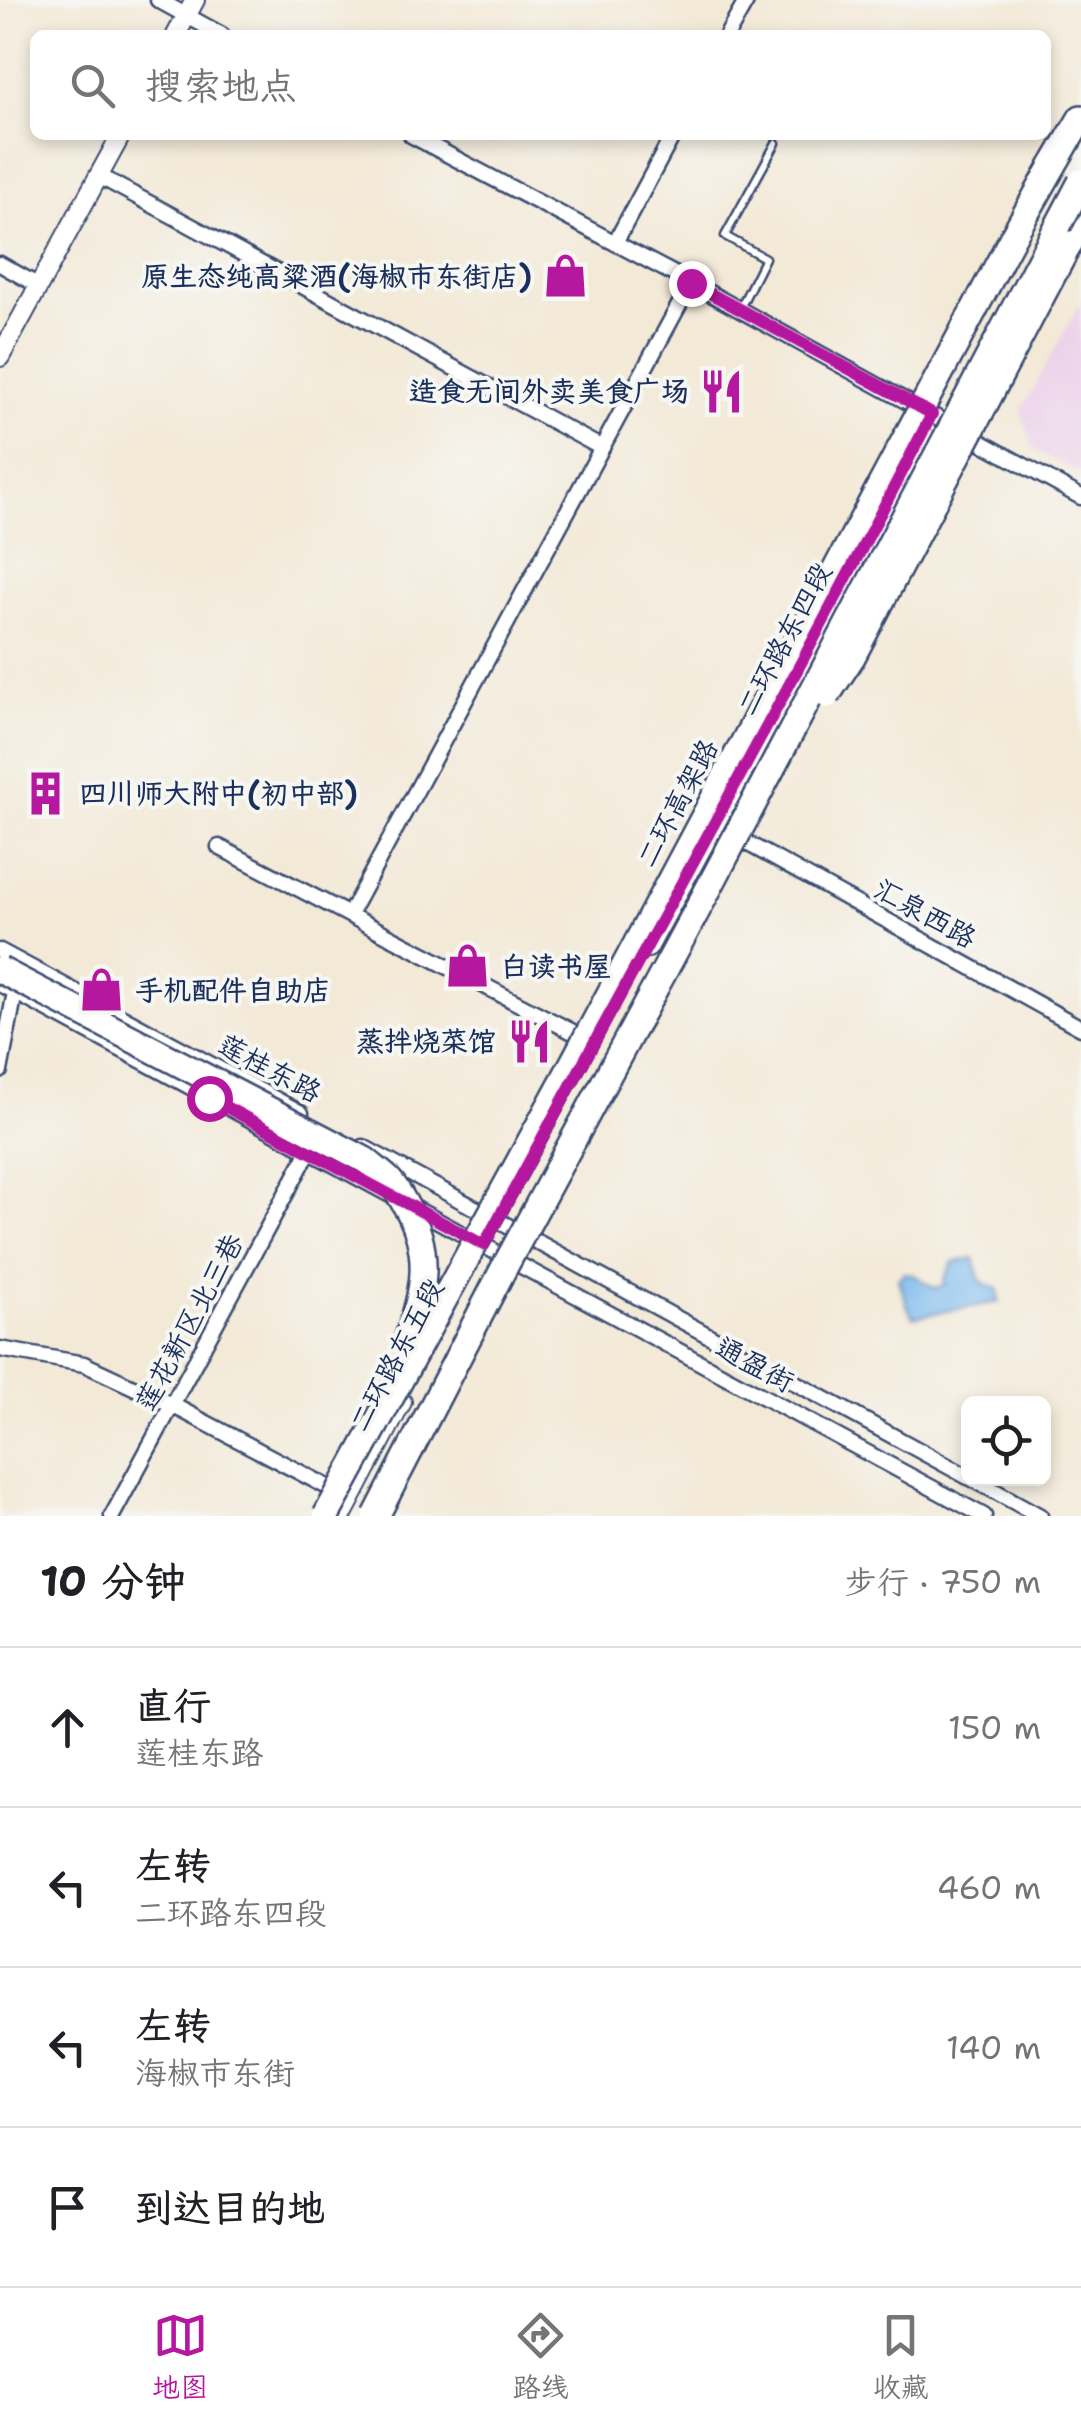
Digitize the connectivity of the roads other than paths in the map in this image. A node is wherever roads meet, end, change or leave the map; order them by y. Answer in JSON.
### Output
{"nodes":[{"id":1,"x":158,"y":0,"type":"edge"},
{"id":2,"x":747,"y":0,"type":"edge"},
{"id":3,"x":190,"y":8,"type":"edge"},
{"id":4,"x":216,"y":30,"type":"edge"},
{"id":5,"x":730,"y":30,"type":"edge"},
{"id":6,"x":1081,"y":118,"type":"edge"},
{"id":7,"x":1081,"y":132,"type":"edge"},
{"id":8,"x":118,"y":140,"type":"edge"},
{"id":9,"x":420,"y":140,"type":"edge"},
{"id":10,"x":670,"y":140,"type":"edge"},
{"id":11,"x":776,"y":143,"type":"dead end"},
{"id":12,"x":99,"y":176,"type":"junction"},
{"id":13,"x":1081,"y":182,"type":"edge"},
{"id":14,"x":1081,"y":204,"type":"edge"},
{"id":15,"x":1016,"y":231,"type":"junction"},
{"id":16,"x":1075,"y":233,"type":"edge"},
{"id":17,"x":614,"y":242,"type":"junction"},
{"id":18,"x":0,"y":264,"type":"edge"},
{"id":19,"x":691,"y":283,"type":"junction"},
{"id":20,"x":39,"y":286,"type":"junction"},
{"id":21,"x":739,"y":310,"type":"junction"},
{"id":22,"x":0,"y":357,"type":"edge"},
{"id":23,"x":932,"y":414,"type":"junction"},
{"id":24,"x":962,"y":431,"type":"junction"},
{"id":25,"x":602,"y":448,"type":"junction"},
{"id":26,"x":1081,"y":497,"type":"edge"},
{"id":27,"x":732,"y":834,"type":"junction"},
{"id":28,"x":219,"y":846,"type":"dead end"},
{"id":29,"x":349,"y":915,"type":"junction"},
{"id":30,"x":0,"y":951,"type":"edge"},
{"id":31,"x":0,"y":970,"type":"edge"},
{"id":32,"x":0,"y":984,"type":"edge"},
{"id":33,"x":15,"y":992,"type":"junction"},
{"id":34,"x":1081,"y":1028,"type":"edge"},
{"id":35,"x":595,"y":1044,"type":"junction"},
{"id":36,"x":0,"y":1071,"type":"edge"},
{"id":37,"x":310,"y":1151,"type":"junction"},
{"id":38,"x":498,"y":1220,"type":"junction"},
{"id":39,"x":516,"y":1230,"type":"junction"},
{"id":40,"x":484,"y":1245,"type":"junction"},
{"id":41,"x":502,"y":1255,"type":"junction"},
{"id":42,"x":0,"y":1349,"type":"edge"},
{"id":43,"x":172,"y":1405,"type":"junction"},
{"id":44,"x":364,"y":1447,"type":"junction"},
{"id":45,"x":961,"y":1473,"type":"edge"},
{"id":46,"x":985,"y":1486,"type":"edge"},
{"id":47,"x":346,"y":1508,"type":"edge"},
{"id":48,"x":112,"y":1516,"type":"edge"},
{"id":49,"x":326,"y":1516,"type":"edge"},
{"id":50,"x":364,"y":1516,"type":"edge"},
{"id":51,"x":376,"y":1516,"type":"edge"},
{"id":52,"x":984,"y":1516,"type":"edge"},
{"id":53,"x":1040,"y":1516,"type":"edge"}],
"edges":[{"from":1,"to":3,"type":"street"},
{"from":2,"to":5,"type":"street"},
{"from":3,"to":4,"type":"street"},
{"from":6,"to":15,"type":"highway","name":"二环高架路","bridge":true},
{"from":7,"to":23,"type":"main road","name":"二环路东四段"},
{"from":8,"to":12,"type":"main road"},
{"from":9,"to":17,"type":"street"},
{"from":10,"to":17,"type":"street"},
{"from":11,"to":21,"type":"lane"},
{"from":12,"to":20,"type":"main road"},
{"from":12,"to":25,"type":"street"},
{"from":13,"to":27,"type":"highway","bridge":true},
{"from":14,"to":24,"type":"main road","name":"二环路东四段"},
{"from":15,"to":27,"type":"highway","bridge":true},
{"from":15,"to":44,"type":"highway","name":"二环高架路","bridge":true},
{"from":16,"to":27,"type":"highway","bridge":true},
{"from":17,"to":19,"type":"street"},
{"from":18,"to":20,"type":"street"},
{"from":19,"to":21,"type":"street"},
{"from":19,"to":25,"type":"street"},
{"from":20,"to":22,"type":"main road"},
{"from":21,"to":23,"type":"street"},
{"from":23,"to":24,"type":"street"},
{"from":23,"to":27,"type":"main road","name":"二环路东四段"},
{"from":24,"to":26,"type":"street"},
{"from":24,"to":27,"type":"main road","name":"二环路东四段"},
{"from":25,"to":29,"type":"street"},
{"from":27,"to":34,"type":"street","name":"汇泉西路"},
{"from":27,"to":35,"type":"main road","name":"二环路东四段"},
{"from":27,"to":39,"type":"main road","name":"二环路东四段"},
{"from":27,"to":51,"type":"highway","bridge":true},
{"from":28,"to":29,"type":"street"},
{"from":29,"to":35,"type":"street"},
{"from":30,"to":38,"type":"street","name":"莲桂东路"},
{"from":31,"to":44,"type":"highway","bridge":true},
{"from":32,"to":33,"type":"street","name":"莲桂东路"},
{"from":33,"to":36,"type":"street"},
{"from":33,"to":37,"type":"street","name":"莲桂东路"},
{"from":35,"to":38,"type":"main road","name":"二环路东四段"},
{"from":37,"to":40,"type":"street","name":"莲桂东路"},
{"from":37,"to":43,"type":"street","name":"莲花新区北三巷"},
{"from":38,"to":39,"type":"street","name":"莲桂东路"},
{"from":38,"to":40,"type":"main road","name":"二环路东五段"},
{"from":39,"to":41,"type":"main road","name":"二环路东五段"},
{"from":39,"to":45,"type":"street","name":"通盈街"},
{"from":40,"to":41,"type":"street","name":"莲桂东路"},
{"from":40,"to":47,"type":"main road","name":"二环路东五段"},
{"from":41,"to":50,"type":"main road","name":"二环路东五段"},
{"from":41,"to":52,"type":"street","name":"通盈街"},
{"from":42,"to":43,"type":"street"},
{"from":43,"to":47,"type":"street"},
{"from":43,"to":48,"type":"street","name":"莲花新区北三巷"},
{"from":44,"to":49,"type":"highway","name":"二环高架路","bridge":true},
{"from":46,"to":53,"type":"street","name":"通盈街"}]}
